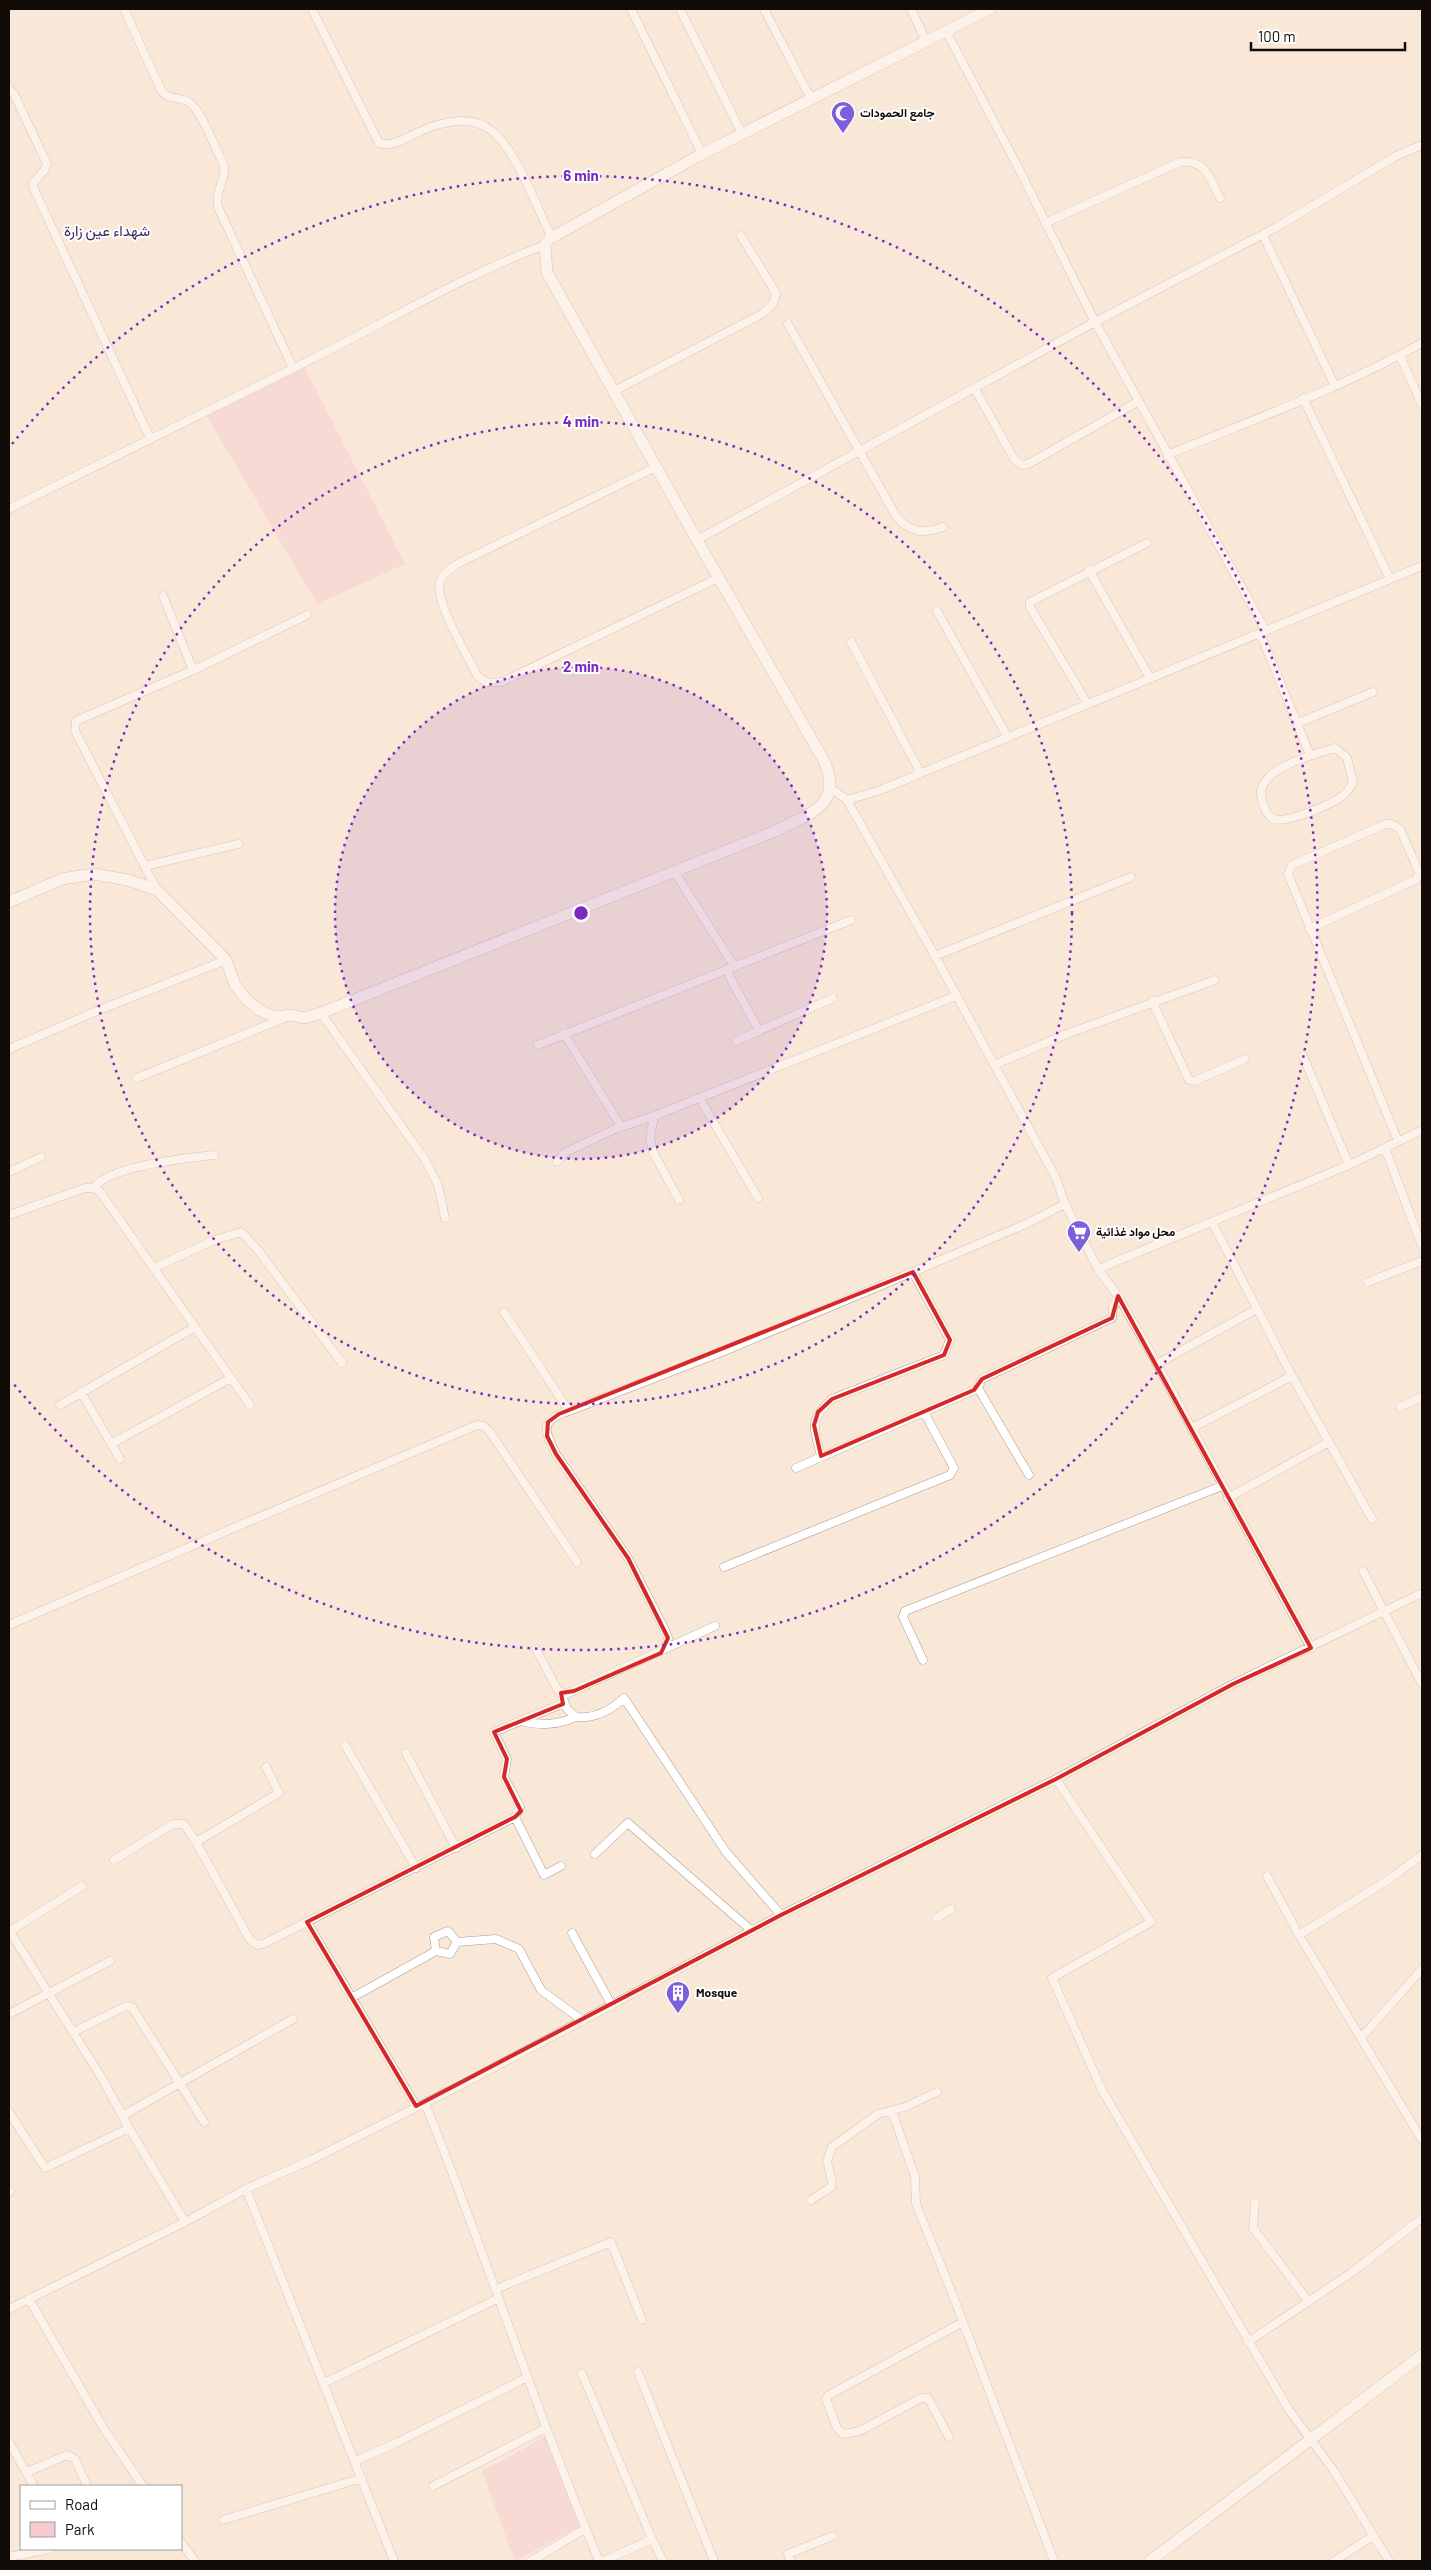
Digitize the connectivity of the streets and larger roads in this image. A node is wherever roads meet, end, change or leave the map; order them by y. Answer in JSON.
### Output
{"nodes":[{"id":1,"x":124,"y":9,"type":"edge"},
{"id":2,"x":312,"y":9,"type":"edge"},
{"id":3,"x":631,"y":9,"type":"edge"},
{"id":4,"x":680,"y":9,"type":"edge"},
{"id":5,"x":764,"y":9,"type":"edge"},
{"id":6,"x":911,"y":9,"type":"edge"},
{"id":7,"x":990,"y":9,"type":"edge"},
{"id":8,"x":946,"y":31,"type":"junction"},
{"id":9,"x":926,"y":41,"type":"junction"},
{"id":10,"x":9,"y":89,"type":"edge"},
{"id":11,"x":811,"y":99,"type":"junction"},
{"id":12,"x":742,"y":134,"type":"junction"},
{"id":13,"x":1422,"y":145,"type":"edge"},
{"id":14,"x":702,"y":154,"type":"junction"},
{"id":15,"x":1220,"y":198,"type":"dead end"},
{"id":16,"x":1045,"y":223,"type":"junction"},
{"id":17,"x":1263,"y":235,"type":"junction"},
{"id":18,"x":741,"y":236,"type":"dead end"},
{"id":19,"x":548,"y":241,"type":"junction"},
{"id":20,"x":1095,"y":322,"type":"junction"},
{"id":21,"x":788,"y":324,"type":"dead end"},
{"id":22,"x":1422,"y":343,"type":"edge"},
{"id":23,"x":1400,"y":356,"type":"junction"},
{"id":24,"x":293,"y":368,"type":"junction"},
{"id":25,"x":1334,"y":384,"type":"junction"},
{"id":26,"x":975,"y":389,"type":"junction"},
{"id":27,"x":614,"y":391,"type":"junction"},
{"id":28,"x":1303,"y":398,"type":"junction"},
{"id":29,"x":1139,"y":401,"type":"junction"},
{"id":30,"x":1422,"y":405,"type":"edge"},
{"id":31,"x":150,"y":438,"type":"junction"},
{"id":32,"x":859,"y":454,"type":"junction"},
{"id":33,"x":1167,"y":455,"type":"junction"},
{"id":34,"x":656,"y":467,"type":"junction"},
{"id":35,"x":9,"y":509,"type":"edge"},
{"id":36,"x":943,"y":527,"type":"dead end"},
{"id":37,"x":697,"y":540,"type":"junction"},
{"id":38,"x":1147,"y":542,"type":"dead end"},
{"id":39,"x":1422,"y":566,"type":"edge"},
{"id":40,"x":1089,"y":570,"type":"junction"},
{"id":41,"x":718,"y":578,"type":"junction"},
{"id":42,"x":1390,"y":579,"type":"junction"},
{"id":43,"x":163,"y":596,"type":"dead end"},
{"id":44,"x":937,"y":611,"type":"dead end"},
{"id":45,"x":307,"y":616,"type":"dead end"},
{"id":46,"x":1263,"y":632,"type":"junction"},
{"id":47,"x":851,"y":642,"type":"dead end"},
{"id":48,"x":193,"y":670,"type":"junction"},
{"id":49,"x":1150,"y":678,"type":"junction"},
{"id":50,"x":1373,"y":692,"type":"dead end"},
{"id":51,"x":1087,"y":703,"type":"junction"},
{"id":52,"x":1298,"y":723,"type":"junction"},
{"id":53,"x":1008,"y":736,"type":"junction"},
{"id":54,"x":1310,"y":755,"type":"junction"},
{"id":55,"x":920,"y":772,"type":"junction"},
{"id":56,"x":832,"y":788,"type":"junction"},
{"id":57,"x":847,"y":800,"type":"junction"},
{"id":58,"x":238,"y":844,"type":"dead end"},
{"id":59,"x":145,"y":866,"type":"junction"},
{"id":60,"x":674,"y":871,"type":"junction"},
{"id":61,"x":1131,"y":877,"type":"dead end"},
{"id":62,"x":157,"y":890,"type":"junction"},
{"id":63,"x":9,"y":902,"type":"edge"},
{"id":64,"x":851,"y":920,"type":"dead end"},
{"id":65,"x":1310,"y":929,"type":"junction"},
{"id":66,"x":935,"y":956,"type":"junction"},
{"id":67,"x":226,"y":960,"type":"junction"},
{"id":68,"x":734,"y":966,"type":"junction"},
{"id":69,"x":726,"y":970,"type":"junction"},
{"id":70,"x":1215,"y":980,"type":"dead end"},
{"id":71,"x":956,"y":996,"type":"junction"},
{"id":72,"x":832,"y":998,"type":"dead end"},
{"id":73,"x":1152,"y":1001,"type":"junction"},
{"id":74,"x":321,"y":1013,"type":"junction"},
{"id":75,"x":291,"y":1015,"type":"junction"},
{"id":76,"x":758,"y":1029,"type":"junction"},
{"id":77,"x":564,"y":1033,"type":"junction"},
{"id":78,"x":736,"y":1041,"type":"dead end"},
{"id":79,"x":538,"y":1045,"type":"dead end"},
{"id":80,"x":9,"y":1049,"type":"edge"},
{"id":81,"x":1303,"y":1056,"type":"dead end"},
{"id":82,"x":1245,"y":1059,"type":"dead end"},
{"id":83,"x":994,"y":1065,"type":"junction"},
{"id":84,"x":137,"y":1078,"type":"dead end"},
{"id":85,"x":700,"y":1099,"type":"junction"},
{"id":86,"x":654,"y":1116,"type":"junction"},
{"id":87,"x":620,"y":1128,"type":"junction"},
{"id":88,"x":1422,"y":1130,"type":"edge"},
{"id":89,"x":1398,"y":1141,"type":"junction"},
{"id":90,"x":1385,"y":1148,"type":"junction"},
{"id":91,"x":214,"y":1155,"type":"dead end"},
{"id":92,"x":41,"y":1157,"type":"dead end"},
{"id":93,"x":557,"y":1162,"type":"dead end"},
{"id":94,"x":1350,"y":1165,"type":"junction"},
{"id":95,"x":9,"y":1172,"type":"edge"},
{"id":96,"x":94,"y":1188,"type":"junction"},
{"id":97,"x":758,"y":1198,"type":"dead end"},
{"id":98,"x":679,"y":1200,"type":"dead end"},
{"id":99,"x":1065,"y":1204,"type":"junction"},
{"id":100,"x":9,"y":1215,"type":"edge"},
{"id":101,"x":445,"y":1218,"type":"dead end"},
{"id":102,"x":1212,"y":1222,"type":"junction"},
{"id":103,"x":1422,"y":1246,"type":"edge"},
{"id":104,"x":1422,"y":1262,"type":"edge"},
{"id":105,"x":154,"y":1268,"type":"junction"},
{"id":106,"x":1098,"y":1269,"type":"junction"},
{"id":107,"x":912,"y":1272,"type":"junction"},
{"id":108,"x":1368,"y":1282,"type":"dead end"},
{"id":109,"x":1118,"y":1296,"type":"junction"},
{"id":110,"x":1257,"y":1309,"type":"junction"},
{"id":111,"x":504,"y":1312,"type":"dead end"},
{"id":112,"x":195,"y":1327,"type":"junction"},
{"id":113,"x":342,"y":1363,"type":"dead end"},
{"id":114,"x":1158,"y":1364,"type":"junction"},
{"id":115,"x":1292,"y":1376,"type":"junction"},
{"id":116,"x":231,"y":1378,"type":"junction"},
{"id":117,"x":978,"y":1388,"type":"junction"},
{"id":118,"x":81,"y":1392,"type":"junction"},
{"id":119,"x":1422,"y":1397,"type":"edge"},
{"id":120,"x":60,"y":1405,"type":"dead end"},
{"id":121,"x":250,"y":1405,"type":"dead end"},
{"id":122,"x":1400,"y":1407,"type":"dead end"},
{"id":123,"x":569,"y":1411,"type":"junction"},
{"id":124,"x":924,"y":1412,"type":"junction"},
{"id":125,"x":1192,"y":1428,"type":"junction"},
{"id":126,"x":1329,"y":1442,"type":"junction"},
{"id":127,"x":111,"y":1444,"type":"junction"},
{"id":128,"x":821,"y":1456,"type":"junction"},
{"id":129,"x":120,"y":1459,"type":"dead end"},
{"id":130,"x":796,"y":1468,"type":"dead end"},
{"id":131,"x":1029,"y":1475,"type":"dead end"},
{"id":132,"x":1222,"y":1486,"type":"junction"},
{"id":133,"x":1228,"y":1498,"type":"junction"},
{"id":134,"x":1372,"y":1519,"type":"dead end"},
{"id":135,"x":576,"y":1562,"type":"dead end"},
{"id":136,"x":724,"y":1566,"type":"dead end"},
{"id":137,"x":1363,"y":1571,"type":"dead end"},
{"id":138,"x":1422,"y":1593,"type":"edge"},
{"id":139,"x":1384,"y":1611,"type":"junction"},
{"id":140,"x":9,"y":1626,"type":"edge"},
{"id":141,"x":715,"y":1626,"type":"dead end"},
{"id":142,"x":666,"y":1647,"type":"junction"},
{"id":143,"x":1311,"y":1648,"type":"junction"},
{"id":144,"x":536,"y":1649,"type":"dead end"},
{"id":145,"x":923,"y":1660,"type":"dead end"},
{"id":146,"x":1422,"y":1684,"type":"edge"},
{"id":147,"x":561,"y":1693,"type":"junction"},
{"id":148,"x":564,"y":1704,"type":"junction"},
{"id":149,"x":576,"y":1717,"type":"junction"},
{"id":150,"x":522,"y":1721,"type":"junction"},
{"id":151,"x":345,"y":1745,"type":"dead end"},
{"id":152,"x":406,"y":1752,"type":"dead end"},
{"id":153,"x":266,"y":1767,"type":"dead end"},
{"id":154,"x":1056,"y":1779,"type":"junction"},
{"id":155,"x":515,"y":1817,"type":"junction"},
{"id":156,"x":196,"y":1842,"type":"junction"},
{"id":157,"x":456,"y":1848,"type":"junction"},
{"id":158,"x":595,"y":1854,"type":"dead end"},
{"id":159,"x":1422,"y":1854,"type":"edge"},
{"id":160,"x":114,"y":1860,"type":"dead end"},
{"id":161,"x":561,"y":1866,"type":"dead end"},
{"id":162,"x":416,"y":1868,"type":"junction"},
{"id":163,"x":1267,"y":1876,"type":"dead end"},
{"id":164,"x":82,"y":1886,"type":"dead end"},
{"id":165,"x":951,"y":1909,"type":"dead end"},
{"id":166,"x":781,"y":1915,"type":"junction"},
{"id":167,"x":936,"y":1918,"type":"dead end"},
{"id":168,"x":307,"y":1922,"type":"junction"},
{"id":169,"x":9,"y":1930,"type":"edge"},
{"id":170,"x":752,"y":1931,"type":"junction"},
{"id":171,"x":572,"y":1933,"type":"dead end"},
{"id":172,"x":1299,"y":1935,"type":"junction"},
{"id":173,"x":458,"y":1942,"type":"junction"},
{"id":174,"x":436,"y":1952,"type":"junction"},
{"id":175,"x":110,"y":1961,"type":"dead end"},
{"id":176,"x":1422,"y":1969,"type":"edge"},
{"id":177,"x":49,"y":1994,"type":"junction"},
{"id":178,"x":353,"y":1997,"type":"junction"},
{"id":179,"x":612,"y":2006,"type":"junction"},
{"id":180,"x":9,"y":2014,"type":"edge"},
{"id":181,"x":293,"y":2019,"type":"dead end"},
{"id":182,"x":584,"y":2021,"type":"junction"},
{"id":183,"x":73,"y":2032,"type":"junction"},
{"id":184,"x":1361,"y":2038,"type":"junction"},
{"id":185,"x":182,"y":2084,"type":"junction"},
{"id":186,"x":937,"y":2092,"type":"dead end"},
{"id":187,"x":425,"y":2103,"type":"junction"},
{"id":188,"x":416,"y":2106,"type":"junction"},
{"id":189,"x":892,"y":2111,"type":"junction"},
{"id":190,"x":9,"y":2112,"type":"edge"},
{"id":191,"x":122,"y":2116,"type":"junction"},
{"id":192,"x":204,"y":2122,"type":"dead end"},
{"id":193,"x":128,"y":2128,"type":"junction"},
{"id":194,"x":1422,"y":2139,"type":"edge"},
{"id":195,"x":246,"y":2189,"type":"junction"},
{"id":196,"x":811,"y":2200,"type":"dead end"},
{"id":197,"x":1255,"y":2203,"type":"dead end"},
{"id":198,"x":1422,"y":2218,"type":"edge"},
{"id":199,"x":185,"y":2222,"type":"junction"},
{"id":200,"x":496,"y":2289,"type":"junction"},
{"id":201,"x":500,"y":2298,"type":"junction"},
{"id":202,"x":29,"y":2300,"type":"junction"},
{"id":203,"x":1309,"y":2302,"type":"junction"},
{"id":204,"x":9,"y":2309,"type":"edge"},
{"id":205,"x":642,"y":2320,"type":"dead end"},
{"id":206,"x":963,"y":2322,"type":"junction"},
{"id":207,"x":1248,"y":2342,"type":"junction"},
{"id":208,"x":1422,"y":2355,"type":"edge"},
{"id":209,"x":638,"y":2372,"type":"dead end"},
{"id":210,"x":582,"y":2374,"type":"dead end"},
{"id":211,"x":528,"y":2377,"type":"junction"},
{"id":212,"x":324,"y":2383,"type":"junction"},
{"id":213,"x":546,"y":2428,"type":"junction"},
{"id":214,"x":949,"y":2437,"type":"dead end"},
{"id":215,"x":1309,"y":2440,"type":"junction"},
{"id":216,"x":9,"y":2442,"type":"edge"},
{"id":217,"x":355,"y":2461,"type":"junction"},
{"id":218,"x":27,"y":2472,"type":"junction"},
{"id":219,"x":362,"y":2478,"type":"junction"},
{"id":220,"x":34,"y":2485,"type":"edge"},
{"id":221,"x":87,"y":2485,"type":"edge"},
{"id":222,"x":142,"y":2485,"type":"edge"},
{"id":223,"x":433,"y":2486,"type":"dead end"},
{"id":224,"x":223,"y":2520,"type":"dead end"},
{"id":225,"x":586,"y":2529,"type":"junction"},
{"id":226,"x":833,"y":2536,"type":"dead end"},
{"id":227,"x":1374,"y":2536,"type":"junction"},
{"id":228,"x":652,"y":2539,"type":"junction"},
{"id":229,"x":182,"y":2543,"type":"edge"},
{"id":230,"x":45,"y":2550,"type":"edge"},
{"id":231,"x":9,"y":2557,"type":"edge"},
{"id":232,"x":195,"y":2561,"type":"edge"},
{"id":233,"x":394,"y":2561,"type":"edge"},
{"id":234,"x":531,"y":2561,"type":"edge"},
{"id":235,"x":599,"y":2561,"type":"edge"},
{"id":236,"x":604,"y":2561,"type":"edge"},
{"id":237,"x":663,"y":2561,"type":"edge"},
{"id":238,"x":713,"y":2561,"type":"edge"},
{"id":239,"x":790,"y":2561,"type":"edge"},
{"id":240,"x":1054,"y":2561,"type":"edge"},
{"id":241,"x":1150,"y":2561,"type":"edge"},
{"id":242,"x":1334,"y":2561,"type":"edge"},
{"id":243,"x":1389,"y":2561,"type":"edge"}],
"edges":[{"from":1,"to":24,"type":"street"},
{"from":2,"to":19,"type":"street"},
{"from":3,"to":14,"type":"street"},
{"from":4,"to":12,"type":"street"},
{"from":5,"to":11,"type":"street"},
{"from":6,"to":9,"type":"street"},
{"from":7,"to":8,"type":"street"},
{"from":8,"to":9,"type":"street"},
{"from":8,"to":16,"type":"street"},
{"from":9,"to":11,"type":"street"},
{"from":10,"to":31,"type":"street"},
{"from":11,"to":12,"type":"street"},
{"from":12,"to":14,"type":"street"},
{"from":13,"to":17,"type":"street"},
{"from":14,"to":19,"type":"street"},
{"from":15,"to":16,"type":"street"},
{"from":16,"to":20,"type":"street"},
{"from":17,"to":20,"type":"street"},
{"from":17,"to":25,"type":"street"},
{"from":18,"to":27,"type":"street"},
{"from":19,"to":24,"type":"street"},
{"from":19,"to":27,"type":"street"},
{"from":20,"to":26,"type":"street"},
{"from":20,"to":29,"type":"street"},
{"from":21,"to":32,"type":"street"},
{"from":22,"to":23,"type":"street"},
{"from":23,"to":25,"type":"street"},
{"from":23,"to":30,"type":"street"},
{"from":24,"to":31,"type":"street"},
{"from":25,"to":28,"type":"street"},
{"from":26,"to":29,"type":"street"},
{"from":26,"to":32,"type":"street"},
{"from":27,"to":34,"type":"street"},
{"from":28,"to":33,"type":"street"},
{"from":28,"to":42,"type":"street"},
{"from":29,"to":33,"type":"street"},
{"from":31,"to":35,"type":"street"},
{"from":32,"to":36,"type":"street"},
{"from":32,"to":37,"type":"street"},
{"from":33,"to":46,"type":"street"},
{"from":34,"to":37,"type":"street"},
{"from":34,"to":41,"type":"street"},
{"from":37,"to":41,"type":"street"},
{"from":38,"to":40,"type":"street"},
{"from":39,"to":42,"type":"street"},
{"from":40,"to":49,"type":"street"},
{"from":40,"to":51,"type":"street"},
{"from":41,"to":56,"type":"street"},
{"from":42,"to":46,"type":"street"},
{"from":43,"to":48,"type":"street"},
{"from":44,"to":53,"type":"street"},
{"from":45,"to":48,"type":"street"},
{"from":46,"to":49,"type":"street"},
{"from":46,"to":52,"type":"street"},
{"from":47,"to":55,"type":"street"},
{"from":48,"to":59,"type":"street"},
{"from":49,"to":51,"type":"street"},
{"from":50,"to":52,"type":"street"},
{"from":51,"to":53,"type":"street"},
{"from":52,"to":54,"type":"street"},
{"from":53,"to":55,"type":"street"},
{"from":54,"to":54,"type":"street"},
{"from":55,"to":57,"type":"street"},
{"from":56,"to":57,"type":"street"},
{"from":56,"to":60,"type":"street"},
{"from":57,"to":66,"type":"street"},
{"from":58,"to":59,"type":"street"},
{"from":59,"to":62,"type":"street"},
{"from":60,"to":68,"type":"street"},
{"from":60,"to":74,"type":"street"},
{"from":61,"to":66,"type":"street"},
{"from":62,"to":63,"type":"street"},
{"from":62,"to":67,"type":"street"},
{"from":64,"to":68,"type":"street"},
{"from":65,"to":65,"type":"street"},
{"from":65,"to":89,"type":"street"},
{"from":66,"to":71,"type":"street"},
{"from":67,"to":75,"type":"street"},
{"from":67,"to":80,"type":"street"},
{"from":68,"to":69,"type":"street"},
{"from":69,"to":76,"type":"street"},
{"from":69,"to":77,"type":"street"},
{"from":70,"to":73,"type":"street"},
{"from":71,"to":83,"type":"street"},
{"from":71,"to":85,"type":"street"},
{"from":72,"to":76,"type":"street"},
{"from":73,"to":82,"type":"street"},
{"from":73,"to":83,"type":"street"},
{"from":74,"to":75,"type":"street"},
{"from":74,"to":101,"type":"street"},
{"from":75,"to":84,"type":"street"},
{"from":76,"to":78,"type":"street"},
{"from":77,"to":79,"type":"street"},
{"from":77,"to":87,"type":"street"},
{"from":81,"to":94,"type":"street"},
{"from":83,"to":99,"type":"street"},
{"from":85,"to":86,"type":"street"},
{"from":85,"to":97,"type":"street"},
{"from":86,"to":87,"type":"street"},
{"from":86,"to":98,"type":"street"},
{"from":87,"to":93,"type":"street"},
{"from":88,"to":89,"type":"street"},
{"from":89,"to":90,"type":"street"},
{"from":90,"to":94,"type":"street"},
{"from":90,"to":103,"type":"street"},
{"from":91,"to":96,"type":"street"},
{"from":92,"to":95,"type":"street"},
{"from":94,"to":102,"type":"street"},
{"from":96,"to":100,"type":"street"},
{"from":96,"to":105,"type":"street"},
{"from":99,"to":106,"type":"street"},
{"from":99,"to":107,"type":"street"},
{"from":102,"to":106,"type":"street"},
{"from":102,"to":110,"type":"street"},
{"from":104,"to":108,"type":"street"},
{"from":105,"to":112,"type":"street"},
{"from":105,"to":113,"type":"street"},
{"from":106,"to":109,"type":"street"},
{"from":107,"to":123,"type":"street"},
{"from":107,"to":128,"type":"street"},
{"from":109,"to":114,"type":"street"},
{"from":109,"to":117,"type":"street"},
{"from":110,"to":114,"type":"street"},
{"from":110,"to":115,"type":"street"},
{"from":111,"to":123,"type":"street"},
{"from":112,"to":116,"type":"street"},
{"from":112,"to":118,"type":"street"},
{"from":114,"to":125,"type":"street"},
{"from":115,"to":125,"type":"street"},
{"from":115,"to":126,"type":"street"},
{"from":116,"to":121,"type":"street"},
{"from":116,"to":127,"type":"street"},
{"from":117,"to":124,"type":"street"},
{"from":117,"to":131,"type":"street"},
{"from":118,"to":120,"type":"street"},
{"from":118,"to":127,"type":"street"},
{"from":119,"to":122,"type":"street"},
{"from":123,"to":142,"type":"street"},
{"from":124,"to":128,"type":"street"},
{"from":124,"to":136,"type":"street"},
{"from":125,"to":132,"type":"street"},
{"from":126,"to":133,"type":"street"},
{"from":126,"to":134,"type":"street"},
{"from":127,"to":129,"type":"street"},
{"from":128,"to":130,"type":"street"},
{"from":132,"to":133,"type":"street"},
{"from":132,"to":145,"type":"street"},
{"from":133,"to":143,"type":"street"},
{"from":135,"to":140,"type":"street"},
{"from":137,"to":139,"type":"street"},
{"from":138,"to":139,"type":"street"},
{"from":139,"to":143,"type":"street"},
{"from":139,"to":146,"type":"street"},
{"from":141,"to":142,"type":"street"},
{"from":142,"to":147,"type":"street"},
{"from":143,"to":154,"type":"street"},
{"from":144,"to":147,"type":"street"},
{"from":147,"to":148,"type":"street"},
{"from":148,"to":149,"type":"street"},
{"from":148,"to":150,"type":"street"},
{"from":149,"to":150,"type":"street"},
{"from":149,"to":166,"type":"street"},
{"from":150,"to":155,"type":"street"},
{"from":151,"to":162,"type":"street"},
{"from":152,"to":157,"type":"street"},
{"from":153,"to":156,"type":"street"},
{"from":154,"to":166,"type":"street"},
{"from":154,"to":207,"type":"street"},
{"from":155,"to":157,"type":"street"},
{"from":155,"to":161,"type":"street"},
{"from":156,"to":160,"type":"street"},
{"from":156,"to":168,"type":"street"},
{"from":157,"to":162,"type":"street"},
{"from":158,"to":170,"type":"street"},
{"from":159,"to":172,"type":"street"},
{"from":162,"to":168,"type":"street"},
{"from":163,"to":172,"type":"street"},
{"from":164,"to":169,"type":"street"},
{"from":165,"to":167,"type":"street"},
{"from":166,"to":170,"type":"street"},
{"from":168,"to":178,"type":"street"},
{"from":169,"to":177,"type":"street"},
{"from":170,"to":179,"type":"street"},
{"from":171,"to":179,"type":"street"},
{"from":172,"to":184,"type":"street"},
{"from":173,"to":174,"type":"street"},
{"from":173,"to":174,"type":"street"},
{"from":173,"to":182,"type":"street"},
{"from":174,"to":178,"type":"street"},
{"from":175,"to":177,"type":"street"},
{"from":176,"to":184,"type":"street"},
{"from":177,"to":180,"type":"street"},
{"from":177,"to":183,"type":"street"},
{"from":178,"to":188,"type":"street"},
{"from":179,"to":182,"type":"street"},
{"from":181,"to":185,"type":"street"},
{"from":182,"to":187,"type":"street"},
{"from":183,"to":185,"type":"street"},
{"from":183,"to":191,"type":"street"},
{"from":184,"to":194,"type":"street"},
{"from":185,"to":191,"type":"street"},
{"from":185,"to":192,"type":"street"},
{"from":186,"to":189,"type":"street"},
{"from":187,"to":188,"type":"street"},
{"from":187,"to":200,"type":"street"},
{"from":188,"to":195,"type":"street"},
{"from":189,"to":196,"type":"street"},
{"from":189,"to":206,"type":"street"},
{"from":190,"to":193,"type":"street"},
{"from":191,"to":193,"type":"street"},
{"from":193,"to":199,"type":"street"},
{"from":195,"to":199,"type":"street"},
{"from":195,"to":212,"type":"street"},
{"from":197,"to":203,"type":"street"},
{"from":198,"to":203,"type":"street"},
{"from":199,"to":202,"type":"street"},
{"from":200,"to":201,"type":"street"},
{"from":200,"to":205,"type":"street"},
{"from":201,"to":211,"type":"street"},
{"from":201,"to":212,"type":"street"},
{"from":202,"to":204,"type":"street"},
{"from":202,"to":222,"type":"street"},
{"from":203,"to":207,"type":"street"},
{"from":206,"to":214,"type":"street"},
{"from":206,"to":240,"type":"street"},
{"from":207,"to":215,"type":"street"},
{"from":208,"to":215,"type":"street"},
{"from":209,"to":238,"type":"street"},
{"from":210,"to":228,"type":"street"},
{"from":211,"to":213,"type":"street"},
{"from":211,"to":217,"type":"street"},
{"from":212,"to":217,"type":"street"},
{"from":213,"to":223,"type":"street"},
{"from":213,"to":225,"type":"street"},
{"from":215,"to":227,"type":"street"},
{"from":215,"to":241,"type":"street"},
{"from":216,"to":218,"type":"street"},
{"from":217,"to":219,"type":"street"},
{"from":218,"to":220,"type":"street"},
{"from":218,"to":221,"type":"street"},
{"from":219,"to":224,"type":"street"},
{"from":219,"to":233,"type":"street"},
{"from":225,"to":234,"type":"street"},
{"from":225,"to":235,"type":"street"},
{"from":226,"to":239,"type":"street"},
{"from":227,"to":242,"type":"street"},
{"from":227,"to":243,"type":"street"},
{"from":228,"to":236,"type":"street"},
{"from":228,"to":237,"type":"street"},
{"from":229,"to":232,"type":"street"},
{"from":230,"to":231,"type":"street"}]}
